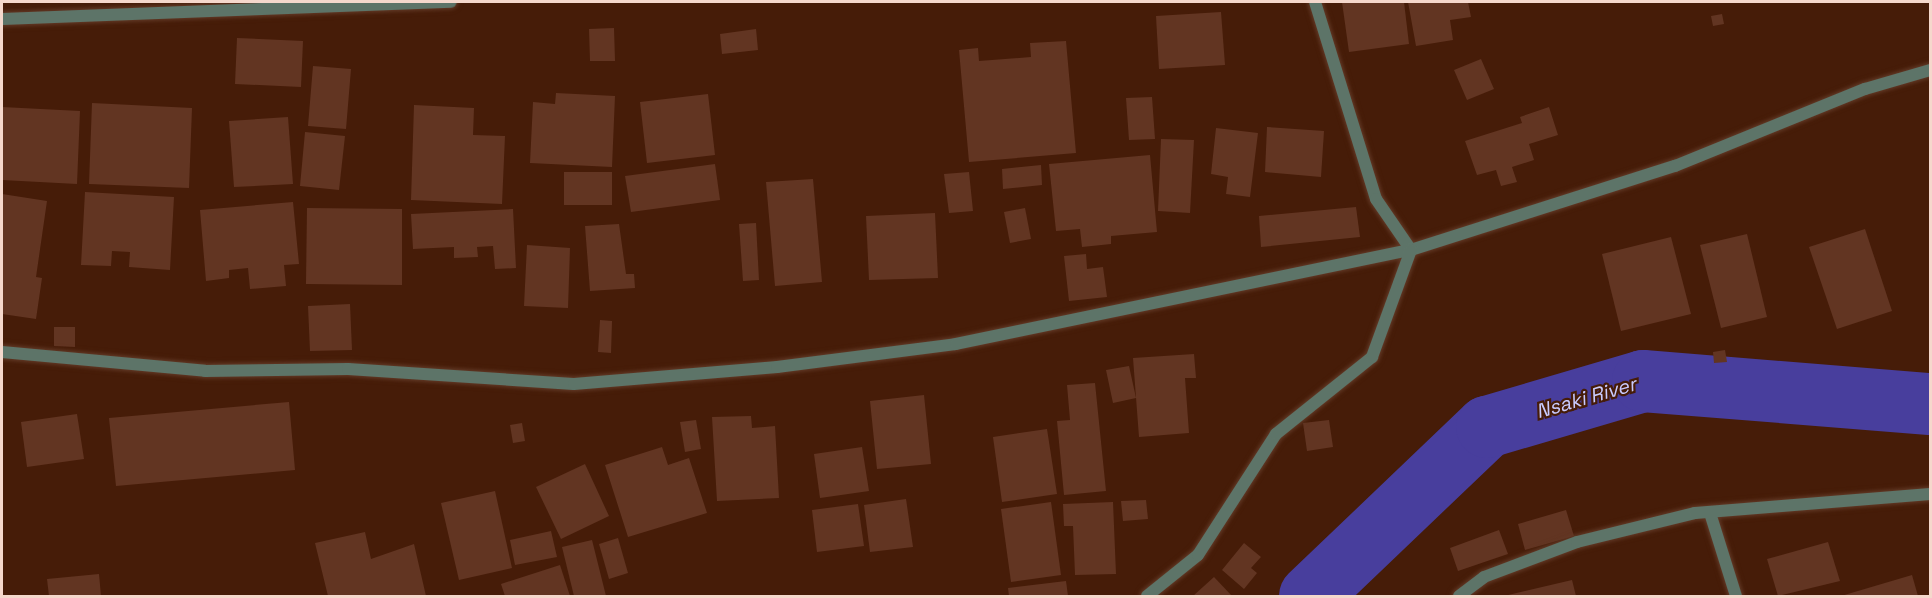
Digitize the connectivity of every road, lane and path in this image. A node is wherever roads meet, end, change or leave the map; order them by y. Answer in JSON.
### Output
{"nodes":[{"id":1,"x":451,"y":2,"type":"edge"},
{"id":2,"x":1315,"y":2,"type":"edge"},
{"id":3,"x":2,"y":19,"type":"edge"},
{"id":4,"x":1930,"y":70,"type":"edge"},
{"id":5,"x":1411,"y":250,"type":"junction"},
{"id":6,"x":2,"y":352,"type":"edge"},
{"id":7,"x":1930,"y":494,"type":"edge"},
{"id":8,"x":1710,"y":513,"type":"junction"},
{"id":9,"x":1147,"y":597,"type":"edge"},
{"id":10,"x":1459,"y":597,"type":"edge"},
{"id":11,"x":1736,"y":597,"type":"edge"}],
"edges":[{"from":1,"to":3,"type":"street"},
{"from":2,"to":5,"type":"street"},
{"from":4,"to":5,"type":"street"},
{"from":5,"to":6,"type":"street"},
{"from":5,"to":9,"type":"street"},
{"from":7,"to":8,"type":"street"},
{"from":8,"to":10,"type":"street"},
{"from":8,"to":11,"type":"street"}]}
